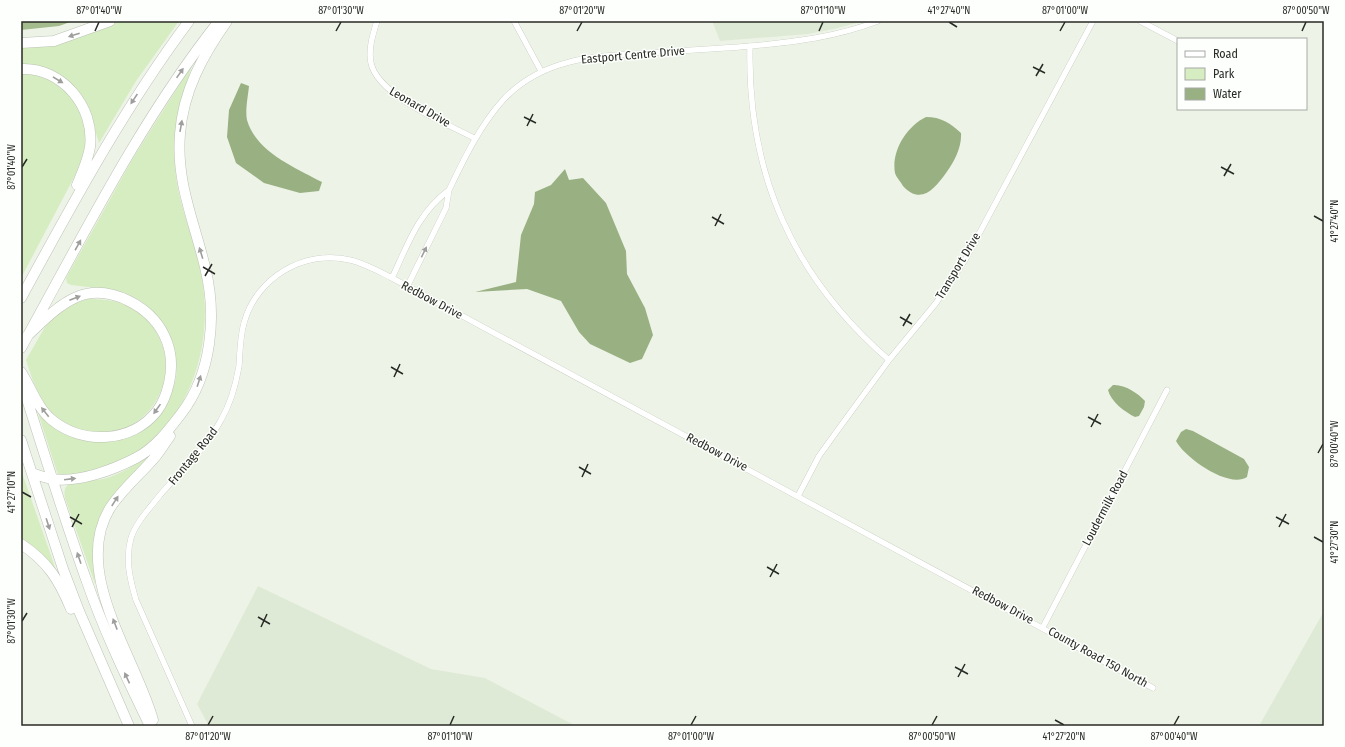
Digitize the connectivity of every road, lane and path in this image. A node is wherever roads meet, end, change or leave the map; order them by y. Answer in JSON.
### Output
{"nodes":[{"id":1,"x":110,"y":21,"type":"edge"},
{"id":2,"x":189,"y":21,"type":"edge"},
{"id":3,"x":219,"y":21,"type":"edge"},
{"id":4,"x":227,"y":21,"type":"edge"},
{"id":5,"x":377,"y":21,"type":"edge"},
{"id":6,"x":514,"y":21,"type":"edge"},
{"id":7,"x":878,"y":21,"type":"edge"},
{"id":8,"x":1093,"y":21,"type":"edge"},
{"id":9,"x":1140,"y":21,"type":"edge"},
{"id":10,"x":1177,"y":40,"type":"edge"},
{"id":11,"x":21,"y":43,"type":"edge"},
{"id":12,"x":750,"y":46,"type":"junction"},
{"id":13,"x":21,"y":69,"type":"edge"},
{"id":14,"x":541,"y":71,"type":"junction"},
{"id":15,"x":474,"y":138,"type":"junction"},
{"id":16,"x":449,"y":190,"type":"junction"},
{"id":17,"x":64,"y":222,"type":"junction"},
{"id":18,"x":392,"y":278,"type":"junction"},
{"id":19,"x":407,"y":287,"type":"junction"},
{"id":20,"x":21,"y":298,"type":"edge"},
{"id":21,"x":41,"y":318,"type":"junction"},
{"id":22,"x":21,"y":348,"type":"edge"},
{"id":23,"x":889,"y":360,"type":"junction"},
{"id":24,"x":21,"y":372,"type":"edge"},
{"id":25,"x":21,"y":379,"type":"edge"},
{"id":26,"x":1167,"y":390,"type":"dead end"},
{"id":27,"x":188,"y":406,"type":"junction"},
{"id":28,"x":21,"y":440,"type":"edge"},
{"id":29,"x":32,"y":473,"type":"junction"},
{"id":30,"x":52,"y":479,"type":"junction"},
{"id":31,"x":798,"y":496,"type":"junction"},
{"id":32,"x":21,"y":544,"type":"edge"},
{"id":33,"x":1043,"y":627,"type":"junction"},
{"id":34,"x":100,"y":663,"type":"junction"},
{"id":35,"x":1153,"y":688,"type":"dead end"},
{"id":36,"x":129,"y":726,"type":"edge"},
{"id":37,"x":150,"y":726,"type":"edge"},
{"id":38,"x":155,"y":726,"type":"edge"},
{"id":39,"x":192,"y":726,"type":"edge"}],
"edges":[{"from":1,"to":11,"type":"highway","one_way":true},
{"from":2,"to":17,"type":"highway","one_way":true},
{"from":21,"to":3,"type":"highway","one_way":true},
{"from":27,"to":4,"type":"highway","one_way":true},
{"from":5,"to":15,"type":"street","name":"Leonard Drive"},
{"from":6,"to":14,"type":"street"},
{"from":7,"to":12,"type":"street","name":"Eastport Centre Drive"},
{"from":8,"to":23,"type":"street","name":"Transport Drive"},
{"from":9,"to":10,"type":"street"},
{"from":12,"to":14,"type":"street","name":"Eastport Centre Drive"},
{"from":12,"to":23,"type":"street"},
{"from":13,"to":17,"type":"highway","one_way":true},
{"from":14,"to":15,"type":"street","name":"Eastport Centre Drive"},
{"from":15,"to":16,"type":"street","name":"Eastport Centre Drive"},
{"from":16,"to":18,"type":"street","name":"Eastport Centre Drive"},
{"from":19,"to":16,"type":"street","name":"Eastport Centre Drive","one_way":true},
{"from":17,"to":20,"type":"highway"},
{"from":18,"to":19,"type":"street","name":"Redbow Drive"},
{"from":18,"to":39,"type":"street","name":"Frontage Road"},
{"from":19,"to":31,"type":"street","name":"Redbow Drive"},
{"from":21,"to":22,"type":"highway"},
{"from":21,"to":24,"type":"highway","one_way":true},
{"from":23,"to":31,"type":"street","name":"Transport Drive"},
{"from":25,"to":30,"type":"highway"},
{"from":26,"to":33,"type":"street","name":"Loudermilk Road"},
{"from":30,"to":27,"type":"highway","one_way":true},
{"from":38,"to":27,"type":"highway","one_way":true},
{"from":28,"to":29,"type":"highway"},
{"from":29,"to":30,"type":"highway"},
{"from":29,"to":34,"type":"highway","one_way":true},
{"from":37,"to":30,"type":"highway","one_way":true},
{"from":31,"to":33,"type":"street","name":"Redbow Drive"},
{"from":32,"to":34,"type":"highway"},
{"from":33,"to":35,"type":"street","name":"County Road 150 North"},
{"from":34,"to":36,"type":"highway"}]}
